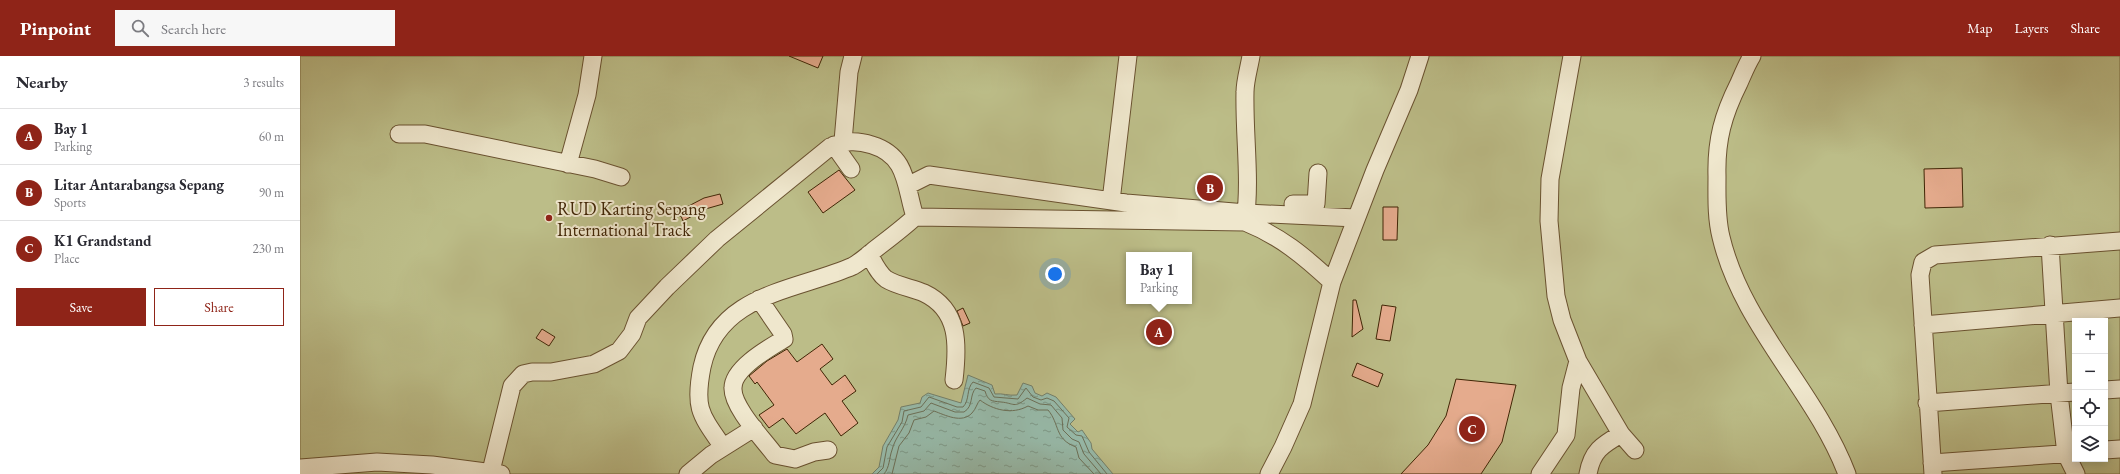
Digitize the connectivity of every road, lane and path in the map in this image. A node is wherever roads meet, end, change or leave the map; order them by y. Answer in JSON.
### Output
{"nodes":[{"id":1,"x":593,"y":56,"type":"edge"},
{"id":2,"x":853,"y":56,"type":"edge"},
{"id":3,"x":1128,"y":56,"type":"edge"},
{"id":4,"x":1251,"y":56,"type":"edge"},
{"id":5,"x":1420,"y":56,"type":"edge"},
{"id":6,"x":1572,"y":56,"type":"edge"},
{"id":7,"x":1752,"y":56,"type":"edge"},
{"id":8,"x":399,"y":134,"type":"dead end"},
{"id":9,"x":839,"y":143,"type":"junction"},
{"id":10,"x":568,"y":164,"type":"junction"},
{"id":11,"x":851,"y":169,"type":"dead end"},
{"id":12,"x":1318,"y":173,"type":"dead end"},
{"id":13,"x":621,"y":177,"type":"dead end"},
{"id":14,"x":907,"y":186,"type":"junction"},
{"id":15,"x":1555,"y":188,"type":"dead end"},
{"id":16,"x":1111,"y":201,"type":"junction"},
{"id":17,"x":1246,"y":213,"type":"junction"},
{"id":18,"x":915,"y":217,"type":"junction"},
{"id":19,"x":1356,"y":218,"type":"junction"},
{"id":20,"x":1549,"y":221,"type":"junction"},
{"id":21,"x":2120,"y":241,"type":"edge"},
{"id":22,"x":2050,"y":245,"type":"junction"},
{"id":23,"x":869,"y":254,"type":"junction"},
{"id":24,"x":1332,"y":282,"type":"junction"},
{"id":25,"x":759,"y":299,"type":"junction"},
{"id":26,"x":2120,"y":308,"type":"edge"},
{"id":27,"x":2053,"y":314,"type":"junction"},
{"id":28,"x":1923,"y":325,"type":"junction"},
{"id":29,"x":1578,"y":361,"type":"junction"},
{"id":30,"x":954,"y":380,"type":"dead end"},
{"id":31,"x":2120,"y":389,"type":"edge"},
{"id":32,"x":2108,"y":390,"type":"edge"},
{"id":33,"x":2067,"y":393,"type":"edge"},
{"id":34,"x":1927,"y":403,"type":"junction"},
{"id":35,"x":754,"y":428,"type":"junction"},
{"id":36,"x":1621,"y":434,"type":"junction"},
{"id":37,"x":723,"y":447,"type":"junction"},
{"id":38,"x":2120,"y":448,"type":"edge"},
{"id":39,"x":828,"y":450,"type":"dead end"},
{"id":40,"x":1635,"y":450,"type":"dead end"},
{"id":41,"x":2108,"y":450,"type":"edge"},
{"id":42,"x":2070,"y":454,"type":"edge"},
{"id":43,"x":300,"y":468,"type":"edge"},
{"id":44,"x":1932,"y":468,"type":"edge"},
{"id":45,"x":496,"y":473,"type":"edge"},
{"id":46,"x":688,"y":474,"type":"edge"},
{"id":47,"x":1269,"y":474,"type":"edge"},
{"id":48,"x":1540,"y":474,"type":"edge"},
{"id":49,"x":1588,"y":474,"type":"edge"},
{"id":50,"x":1847,"y":474,"type":"edge"},
{"id":51,"x":2076,"y":474,"type":"edge"}],
"edges":[{"from":1,"to":10,"type":"street"},
{"from":2,"to":9,"type":"street"},
{"from":3,"to":16,"type":"street"},
{"from":4,"to":17,"type":"street"},
{"from":5,"to":19,"type":"street"},
{"from":6,"to":20,"type":"street"},
{"from":7,"to":50,"type":"street"},
{"from":8,"to":10,"type":"street"},
{"from":9,"to":11,"type":"street"},
{"from":9,"to":14,"type":"street"},
{"from":9,"to":45,"type":"street"},
{"from":10,"to":13,"type":"street"},
{"from":12,"to":17,"type":"street"},
{"from":14,"to":16,"type":"street"},
{"from":14,"to":18,"type":"street"},
{"from":15,"to":20,"type":"street"},
{"from":16,"to":17,"type":"street"},
{"from":17,"to":18,"type":"street"},
{"from":17,"to":19,"type":"street"},
{"from":17,"to":24,"type":"street"},
{"from":18,"to":23,"type":"street"},
{"from":19,"to":24,"type":"street"},
{"from":20,"to":29,"type":"street"},
{"from":21,"to":22,"type":"street"},
{"from":22,"to":27,"type":"street"},
{"from":22,"to":28,"type":"street"},
{"from":23,"to":25,"type":"street"},
{"from":23,"to":30,"type":"street"},
{"from":24,"to":47,"type":"street"},
{"from":25,"to":35,"type":"street"},
{"from":25,"to":37,"type":"street"},
{"from":26,"to":27,"type":"street"},
{"from":27,"to":28,"type":"street"},
{"from":27,"to":33,"type":"street"},
{"from":28,"to":34,"type":"street"},
{"from":29,"to":36,"type":"street"},
{"from":29,"to":48,"type":"street"},
{"from":31,"to":32,"type":"street"},
{"from":33,"to":34,"type":"street"},
{"from":33,"to":42,"type":"street"},
{"from":34,"to":44,"type":"street"},
{"from":35,"to":37,"type":"street"},
{"from":35,"to":39,"type":"street"},
{"from":36,"to":40,"type":"street"},
{"from":36,"to":49,"type":"street"},
{"from":37,"to":46,"type":"street"},
{"from":38,"to":41,"type":"street"},
{"from":42,"to":44,"type":"street"},
{"from":42,"to":51,"type":"street"},
{"from":43,"to":45,"type":"street"}]}
